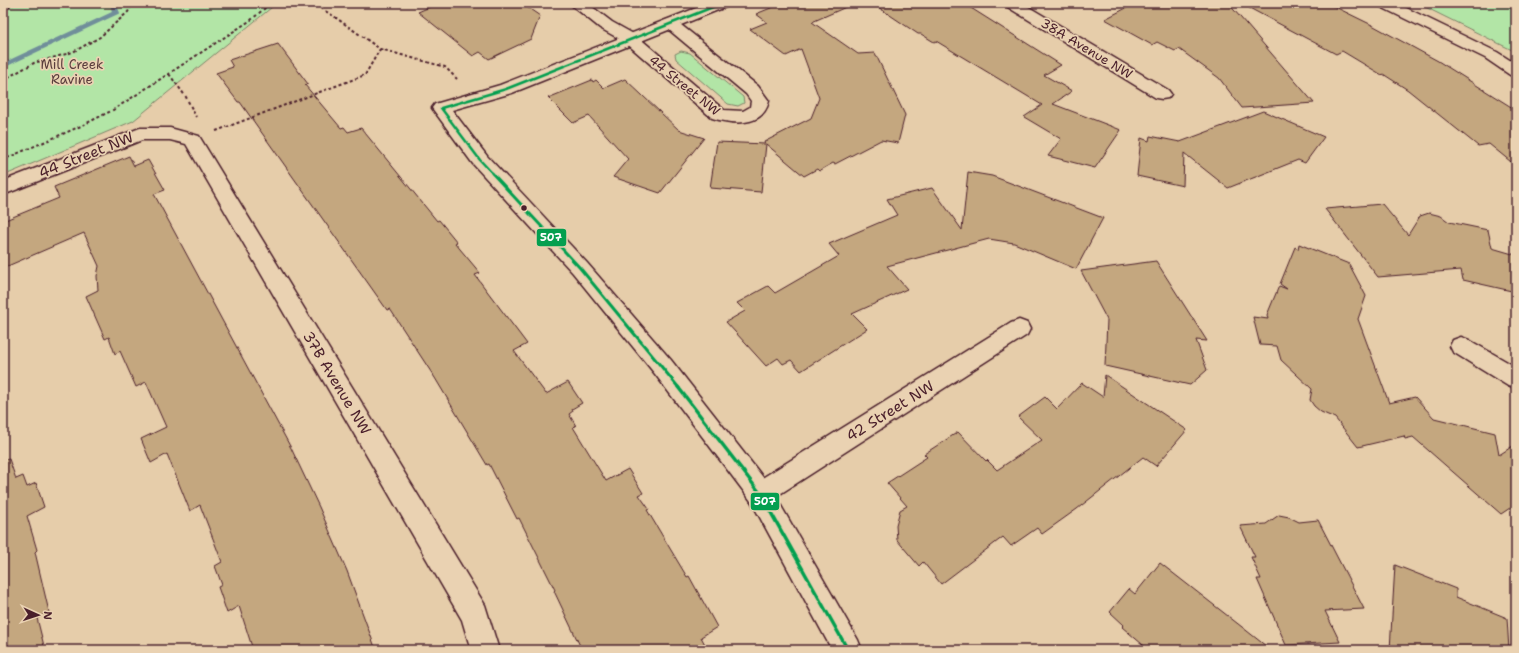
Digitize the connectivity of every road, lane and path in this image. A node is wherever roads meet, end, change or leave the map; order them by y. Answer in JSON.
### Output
{"nodes":[{"id":1,"x":15,"y":3,"type":"edge"},
{"id":2,"x":133,"y":3,"type":"edge"},
{"id":3,"x":271,"y":3,"type":"edge"},
{"id":4,"x":311,"y":3,"type":"edge"},
{"id":5,"x":577,"y":3,"type":"edge"},
{"id":6,"x":723,"y":3,"type":"edge"},
{"id":7,"x":1011,"y":3,"type":"edge"},
{"id":8,"x":1384,"y":3,"type":"edge"},
{"id":9,"x":3,"y":10,"type":"edge"},
{"id":10,"x":670,"y":24,"type":"junction"},
{"id":11,"x":631,"y":39,"type":"junction"},
{"id":12,"x":380,"y":49,"type":"junction"},
{"id":13,"x":1516,"y":71,"type":"edge"},
{"id":14,"x":169,"y":74,"type":"junction"},
{"id":15,"x":3,"y":80,"type":"edge"},
{"id":16,"x":461,"y":83,"type":"dead end"},
{"id":17,"x":1162,"y":94,"type":"dead end"},
{"id":18,"x":199,"y":137,"type":"junction"},
{"id":19,"x":3,"y":160,"type":"edge"},
{"id":20,"x":3,"y":188,"type":"edge"},
{"id":21,"x":1019,"y":329,"type":"dead end"},
{"id":22,"x":1461,"y":346,"type":"dead end"},
{"id":23,"x":1516,"y":379,"type":"edge"},
{"id":24,"x":760,"y":493,"type":"junction"},
{"id":25,"x":485,"y":650,"type":"edge"},
{"id":26,"x":848,"y":650,"type":"edge"}],
"edges":[{"from":1,"to":9,"type":"path"},
{"from":2,"to":15,"type":"path"},
{"from":3,"to":14,"type":"path"},
{"from":4,"to":12,"type":"path"},
{"from":5,"to":11,"type":"street","name":"44 Street NW"},
{"from":6,"to":10,"type":"street","name":"44 Street NW"},
{"from":7,"to":17,"type":"street","name":"38A Avenue NW"},
{"from":8,"to":13,"type":"street"},
{"from":10,"to":11,"type":"street","name":"44 Street NW"},
{"from":10,"to":11,"type":"street","name":"44 Street NW"},
{"from":11,"to":24,"type":"street","name":"44 Street NW"},
{"from":12,"to":16,"type":"path"},
{"from":12,"to":18,"type":"path"},
{"from":14,"to":18,"type":"path"},
{"from":14,"to":19,"type":"path"},
{"from":18,"to":20,"type":"street","name":"44 Street NW"},
{"from":18,"to":25,"type":"street","name":"37B Avenue NW"},
{"from":21,"to":24,"type":"street","name":"42 Street NW"},
{"from":22,"to":23,"type":"street"},
{"from":24,"to":26,"type":"street"}]}
